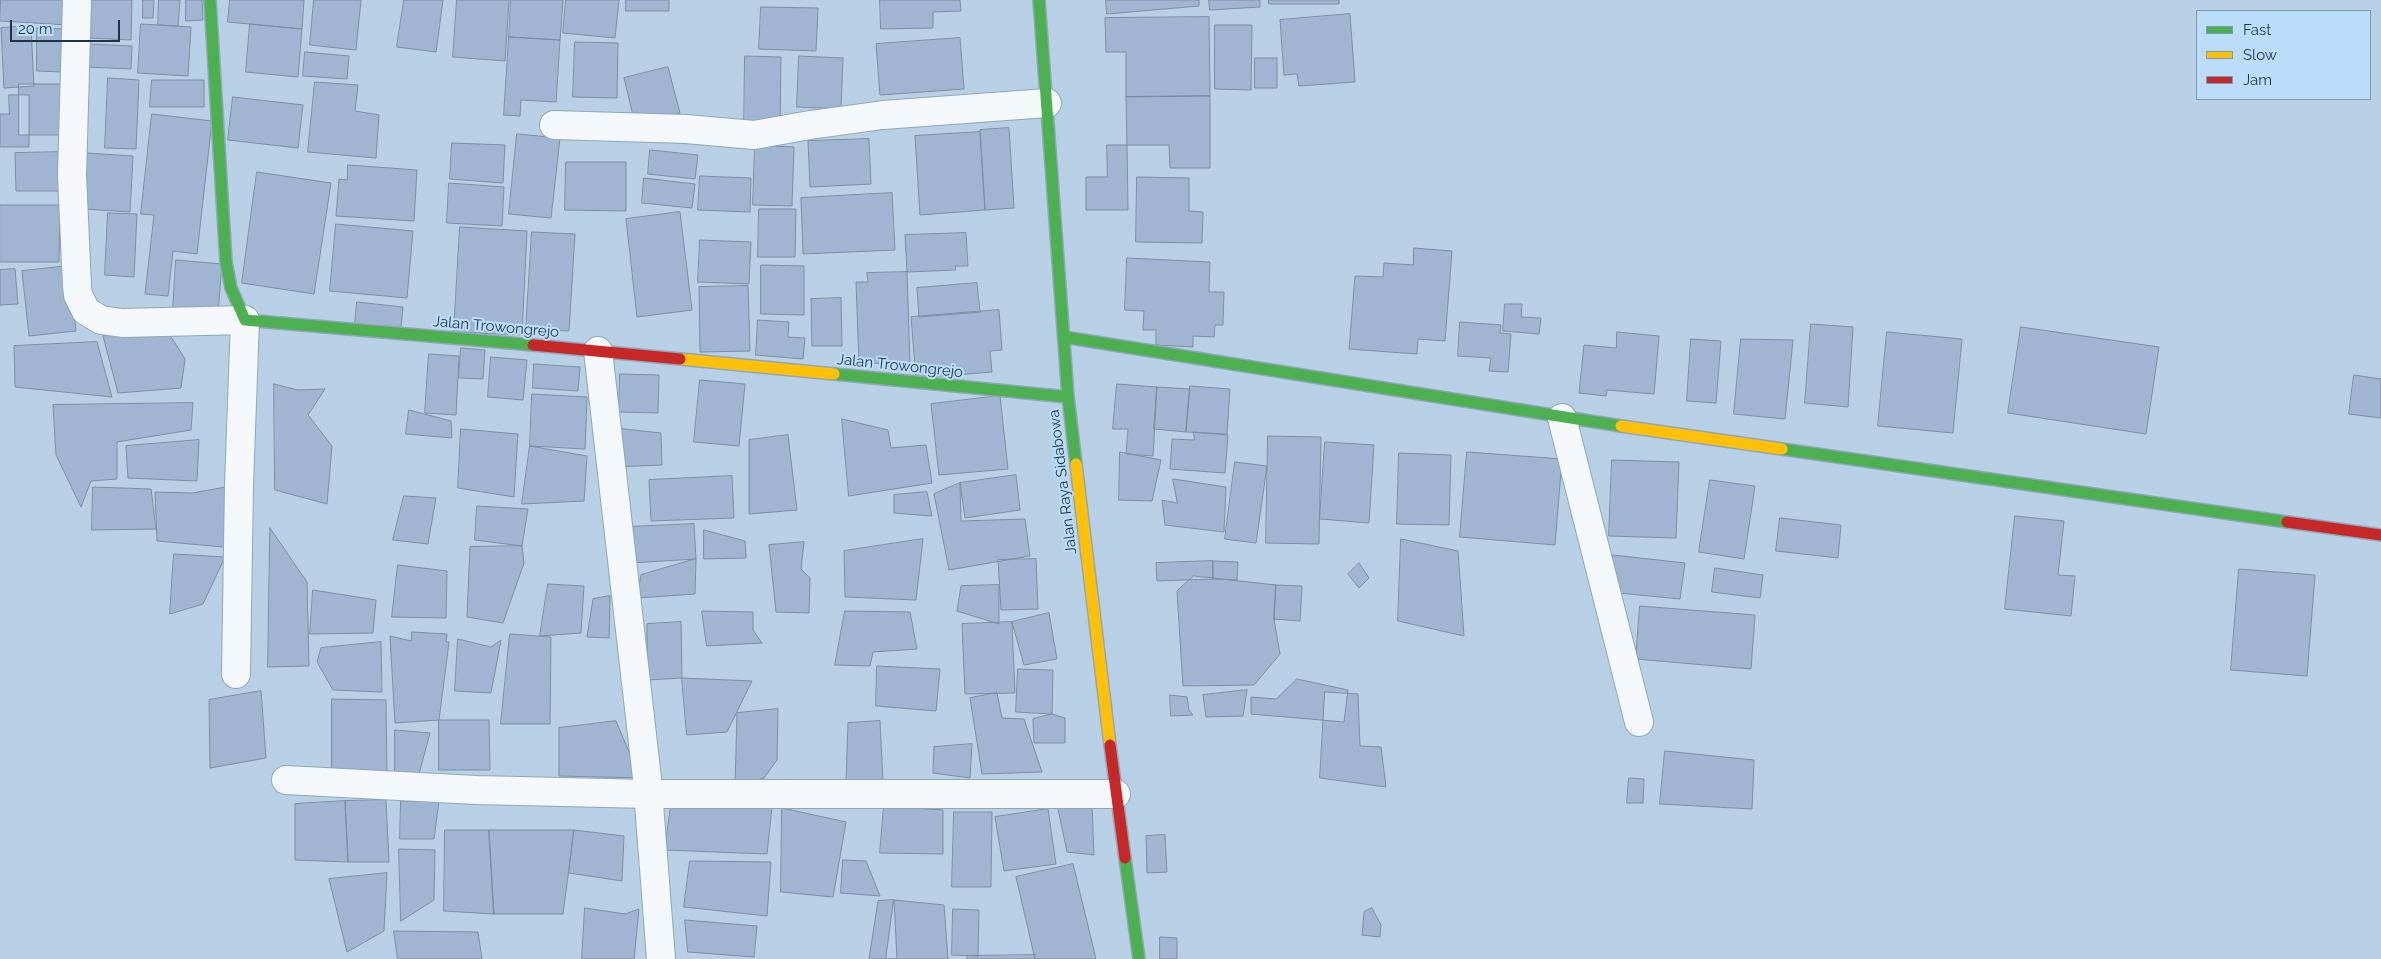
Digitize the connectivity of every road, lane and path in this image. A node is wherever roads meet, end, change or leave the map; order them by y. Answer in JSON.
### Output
{"nodes":[{"id":1,"x":78,"y":0,"type":"edge"},
{"id":2,"x":210,"y":0,"type":"edge"},
{"id":3,"x":1039,"y":0,"type":"edge"},
{"id":4,"x":1047,"y":103,"type":"junction"},
{"id":5,"x":554,"y":125,"type":"dead end"},
{"id":6,"x":244,"y":320,"type":"junction"},
{"id":7,"x":1064,"y":337,"type":"junction"},
{"id":8,"x":598,"y":350,"type":"junction"},
{"id":9,"x":1068,"y":396,"type":"junction"},
{"id":10,"x":1562,"y":418,"type":"junction"},
{"id":11,"x":2381,"y":535,"type":"edge"},
{"id":12,"x":236,"y":674,"type":"dead end"},
{"id":13,"x":1639,"y":722,"type":"dead end"},
{"id":14,"x":286,"y":780,"type":"dead end"},
{"id":15,"x":648,"y":794,"type":"junction"},
{"id":16,"x":1116,"y":794,"type":"junction"},
{"id":17,"x":661,"y":959,"type":"edge"},
{"id":18,"x":1139,"y":959,"type":"edge"}],
"edges":[{"from":1,"to":6,"type":"street"},
{"from":2,"to":6,"type":"main road"},
{"from":3,"to":4,"type":"main road","name":"Jalan Raya Sidabowa"},
{"from":4,"to":5,"type":"street"},
{"from":4,"to":7,"type":"main road","name":"Jalan Raya Sidabowa"},
{"from":6,"to":8,"type":"main road","name":"Jalan Trowongrejo"},
{"from":6,"to":12,"type":"street"},
{"from":7,"to":9,"type":"main road","name":"Jalan Raya Sidabowa"},
{"from":7,"to":10,"type":"main road"},
{"from":8,"to":9,"type":"main road","name":"Jalan Trowongrejo"},
{"from":8,"to":15,"type":"street"},
{"from":9,"to":16,"type":"main road","name":"Jalan Raya Sidabowa"},
{"from":10,"to":11,"type":"main road"},
{"from":10,"to":13,"type":"street"},
{"from":14,"to":15,"type":"street"},
{"from":15,"to":16,"type":"street"},
{"from":15,"to":17,"type":"street"},
{"from":16,"to":18,"type":"main road","name":"Jalan Raya Sidabowa"}]}
